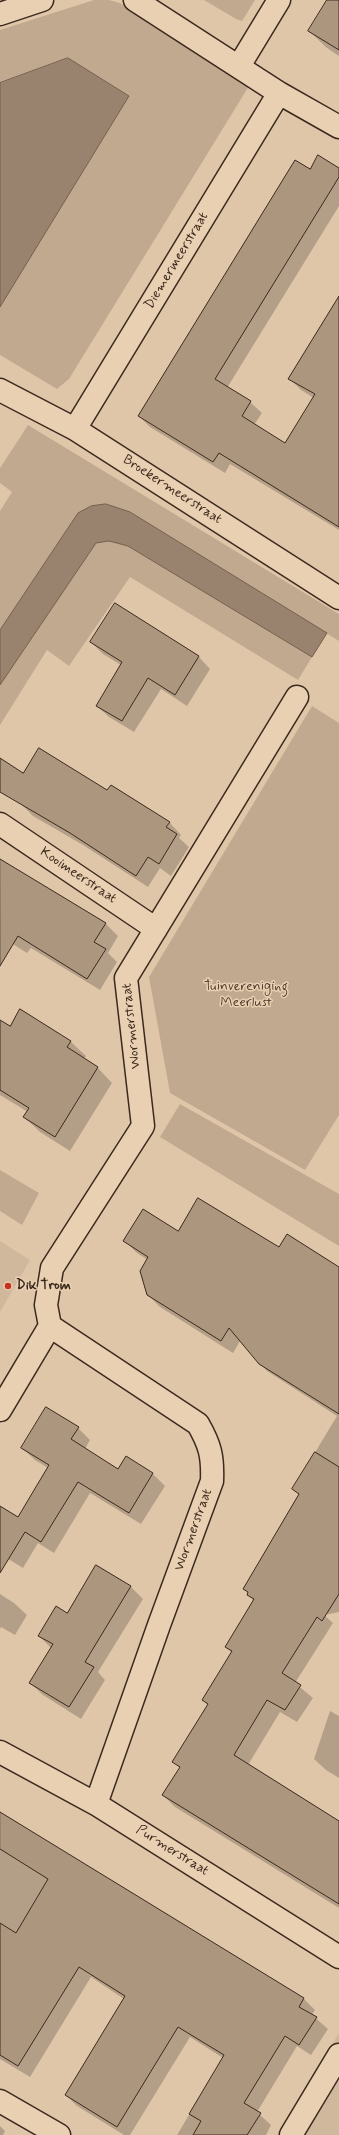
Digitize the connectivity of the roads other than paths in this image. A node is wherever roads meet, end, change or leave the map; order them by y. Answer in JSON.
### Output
{"nodes":[{"id":1,"x":42,"y":0,"type":"edge"},
{"id":2,"x":135,"y":0,"type":"edge"},
{"id":3,"x":279,"y":0,"type":"edge"},
{"id":4,"x":0,"y":14,"type":"edge"},
{"id":5,"x":238,"y":66,"type":"junction"},
{"id":6,"x":279,"y":92,"type":"junction"},
{"id":7,"x":339,"y":128,"type":"edge"},
{"id":8,"x":0,"y":390,"type":"edge"},
{"id":9,"x":76,"y":429,"type":"junction"},
{"id":10,"x":339,"y":598,"type":"edge"},
{"id":11,"x":297,"y":697,"type":"dead end"},
{"id":12,"x":0,"y":824,"type":"edge"},
{"id":13,"x":156,"y":929,"type":"junction"},
{"id":14,"x":50,"y":1326,"type":"junction"},
{"id":15,"x":0,"y":1410,"type":"edge"},
{"id":16,"x":0,"y":1752,"type":"edge"},
{"id":17,"x":96,"y":1804,"type":"junction"},
{"id":18,"x":339,"y":1957,"type":"edge"},
{"id":19,"x":339,"y":2055,"type":"edge"},
{"id":20,"x":0,"y":2101,"type":"edge"},
{"id":21,"x":59,"y":2135,"type":"edge"},
{"id":22,"x":291,"y":2135,"type":"edge"}],
"edges":[{"from":1,"to":4,"type":"street"},
{"from":2,"to":5,"type":"street"},
{"from":3,"to":5,"type":"street"},
{"from":5,"to":6,"type":"street"},
{"from":6,"to":7,"type":"street"},
{"from":6,"to":9,"type":"street","name":"Diemermeerstraat"},
{"from":8,"to":9,"type":"street","name":"Broekermeerstraat"},
{"from":9,"to":10,"type":"street","name":"Broekermeerstraat"},
{"from":11,"to":13,"type":"street","name":"Wormerstraat"},
{"from":12,"to":13,"type":"street","name":"Kooimeerstraat"},
{"from":13,"to":14,"type":"street","name":"Wormerstraat"},
{"from":14,"to":15,"type":"street"},
{"from":14,"to":17,"type":"street","name":"Wormerstraat"},
{"from":16,"to":17,"type":"street","name":"Purmerstraat"},
{"from":17,"to":18,"type":"street","name":"Purmerstraat"},
{"from":19,"to":22,"type":"street"},
{"from":20,"to":21,"type":"street"}]}
